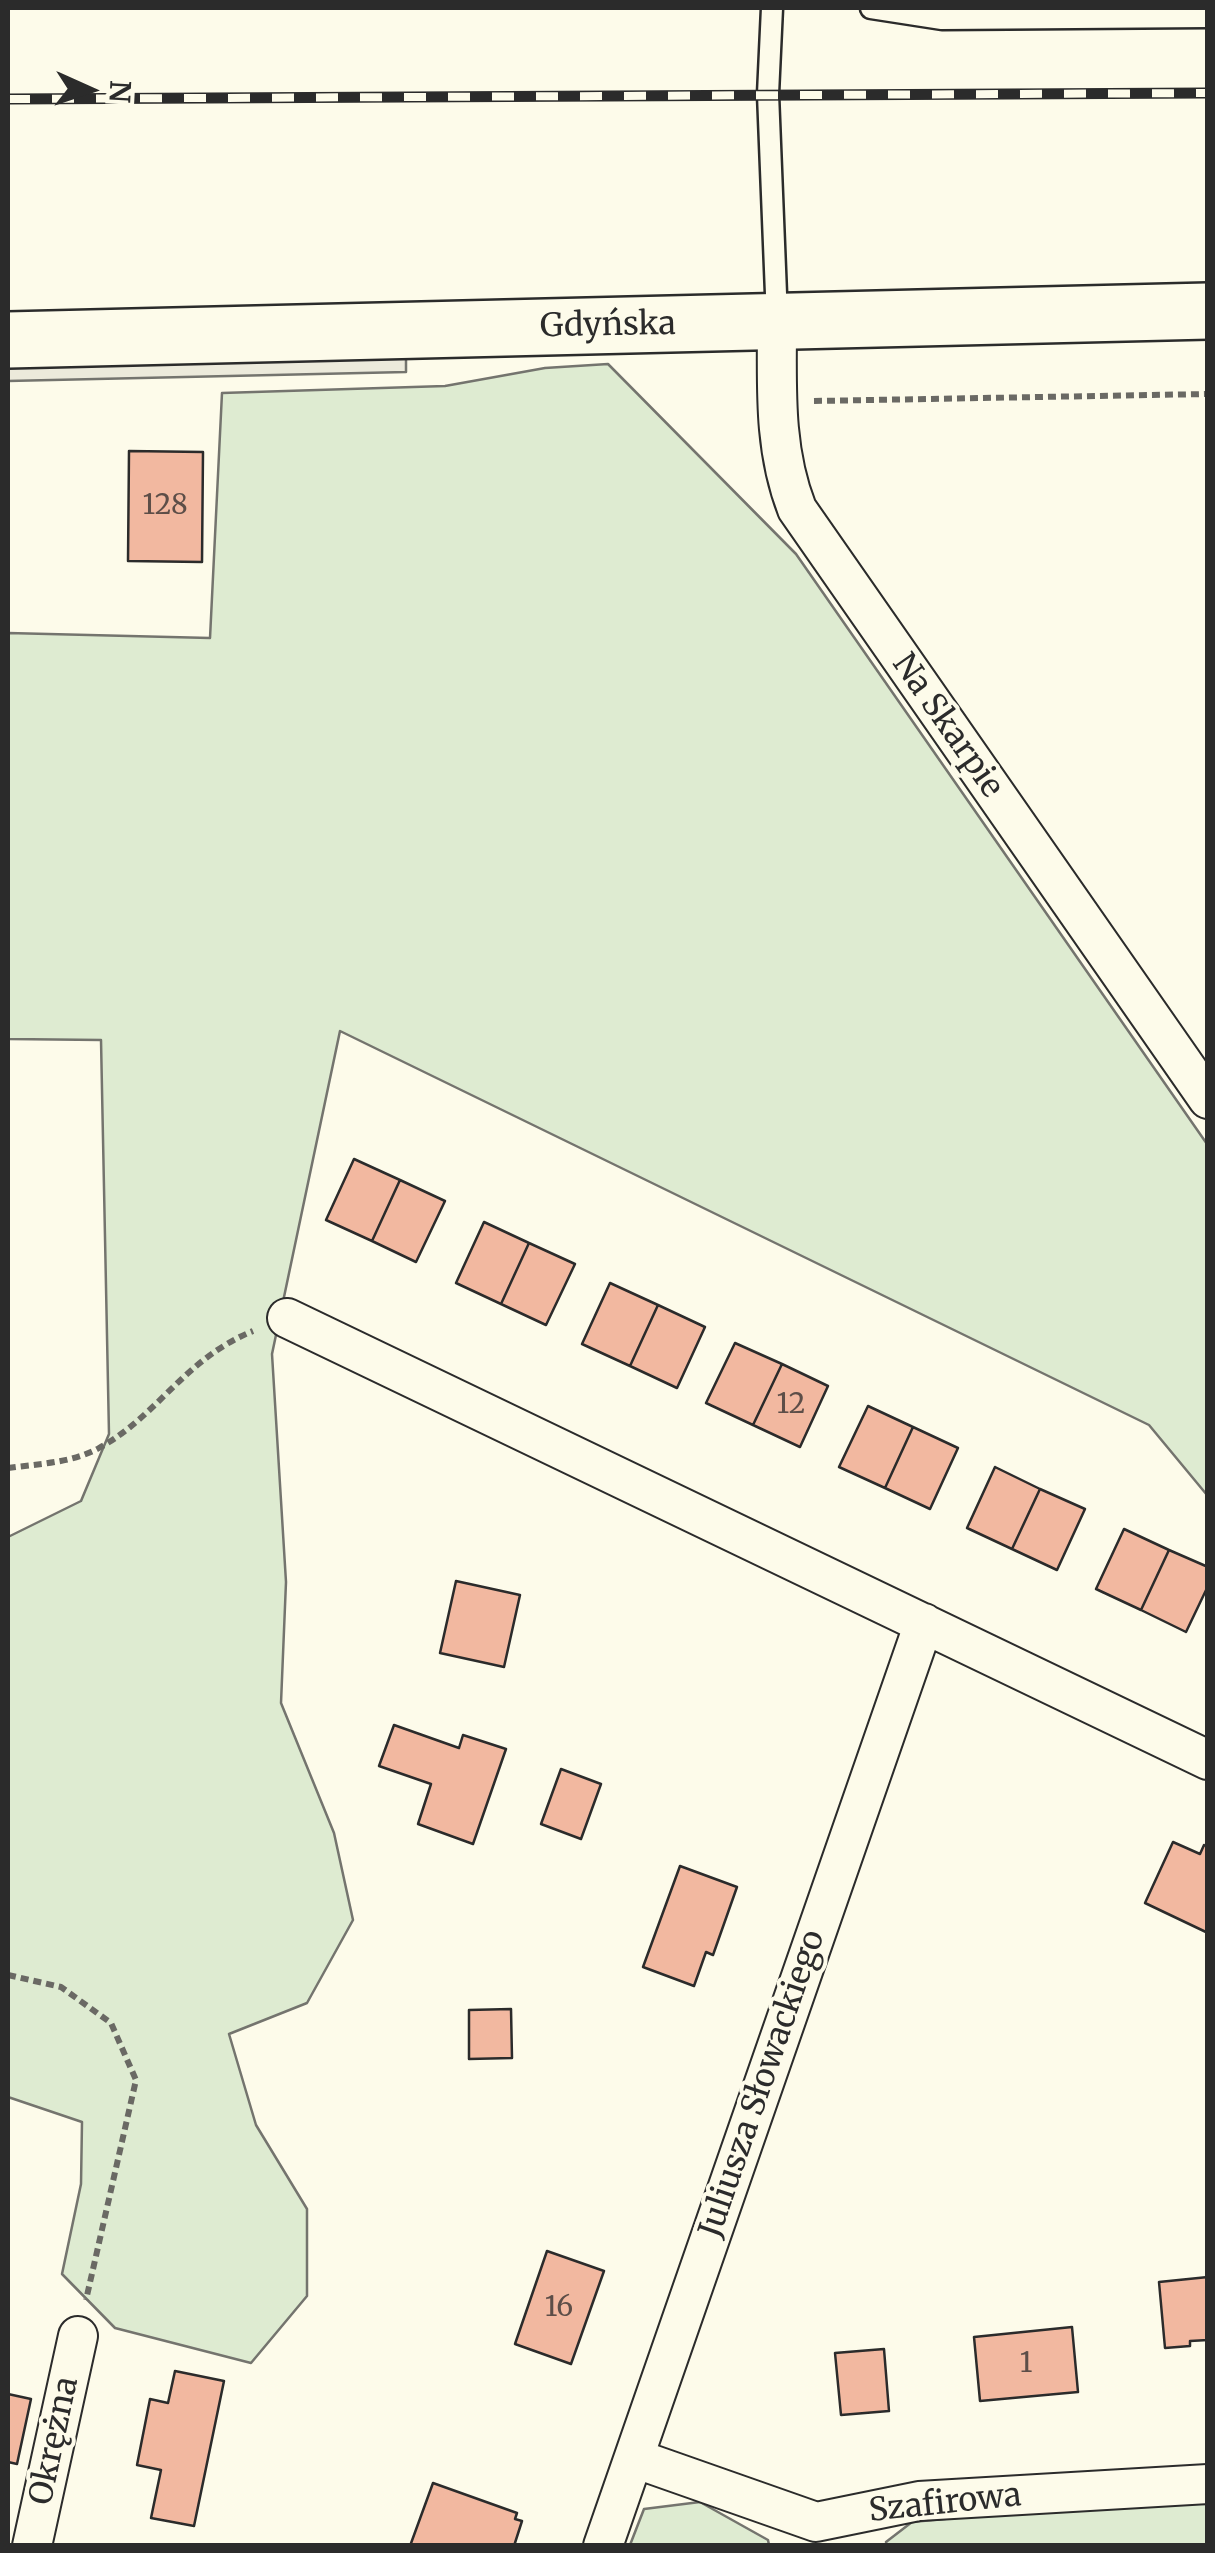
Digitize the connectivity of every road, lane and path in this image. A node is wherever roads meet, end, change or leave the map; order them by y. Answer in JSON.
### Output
{"nodes":[{"id":1,"x":772,"y":8,"type":"edge"},
{"id":2,"x":871,"y":8,"type":"edge"},
{"id":3,"x":1208,"y":17,"type":"edge"},
{"id":4,"x":1208,"y":310,"type":"edge"},
{"id":5,"x":777,"y":320,"type":"junction"},
{"id":6,"x":8,"y":340,"type":"edge"},
{"id":7,"x":808,"y":390,"type":"dead end"},
{"id":8,"x":1208,"y":394,"type":"edge"},
{"id":9,"x":1208,"y":1099,"type":"edge"},
{"id":10,"x":287,"y":1318,"type":"joint"},
{"id":11,"x":8,"y":1468,"type":"edge"},
{"id":12,"x":924,"y":1624,"type":"junction"},
{"id":13,"x":1208,"y":1760,"type":"edge"},
{"id":14,"x":8,"y":1975,"type":"edge"},
{"id":15,"x":78,"y":2336,"type":"joint"},
{"id":16,"x":634,"y":2458,"type":"junction"},
{"id":17,"x":1208,"y":2484,"type":"edge"},
{"id":18,"x":811,"y":2534,"type":"edge"},
{"id":19,"x":32,"y":2546,"type":"edge"},
{"id":20,"x":604,"y":2546,"type":"edge"}],
"edges":[{"from":1,"to":5,"type":"lane"},
{"from":2,"to":3,"type":"lane"},
{"from":4,"to":5,"type":"main road","name":"Gdyńska"},
{"from":5,"to":6,"type":"main road","name":"Gdyńska"},
{"from":5,"to":9,"type":"street","name":"Na Skarpie"},
{"from":7,"to":8,"type":"path"},
{"from":10,"to":11,"type":"path"},
{"from":10,"to":12,"type":"street"},
{"from":12,"to":13,"type":"street"},
{"from":12,"to":16,"type":"street","name":"Juliusza Słowackiego"},
{"from":14,"to":15,"type":"path"},
{"from":15,"to":19,"type":"street","name":"Okrężna"},
{"from":16,"to":18,"type":"street","name":"Szafirowa"},
{"from":16,"to":20,"type":"street","name":"Juliusza Słowackiego"},
{"from":17,"to":18,"type":"street","name":"Szafirowa"}]}
